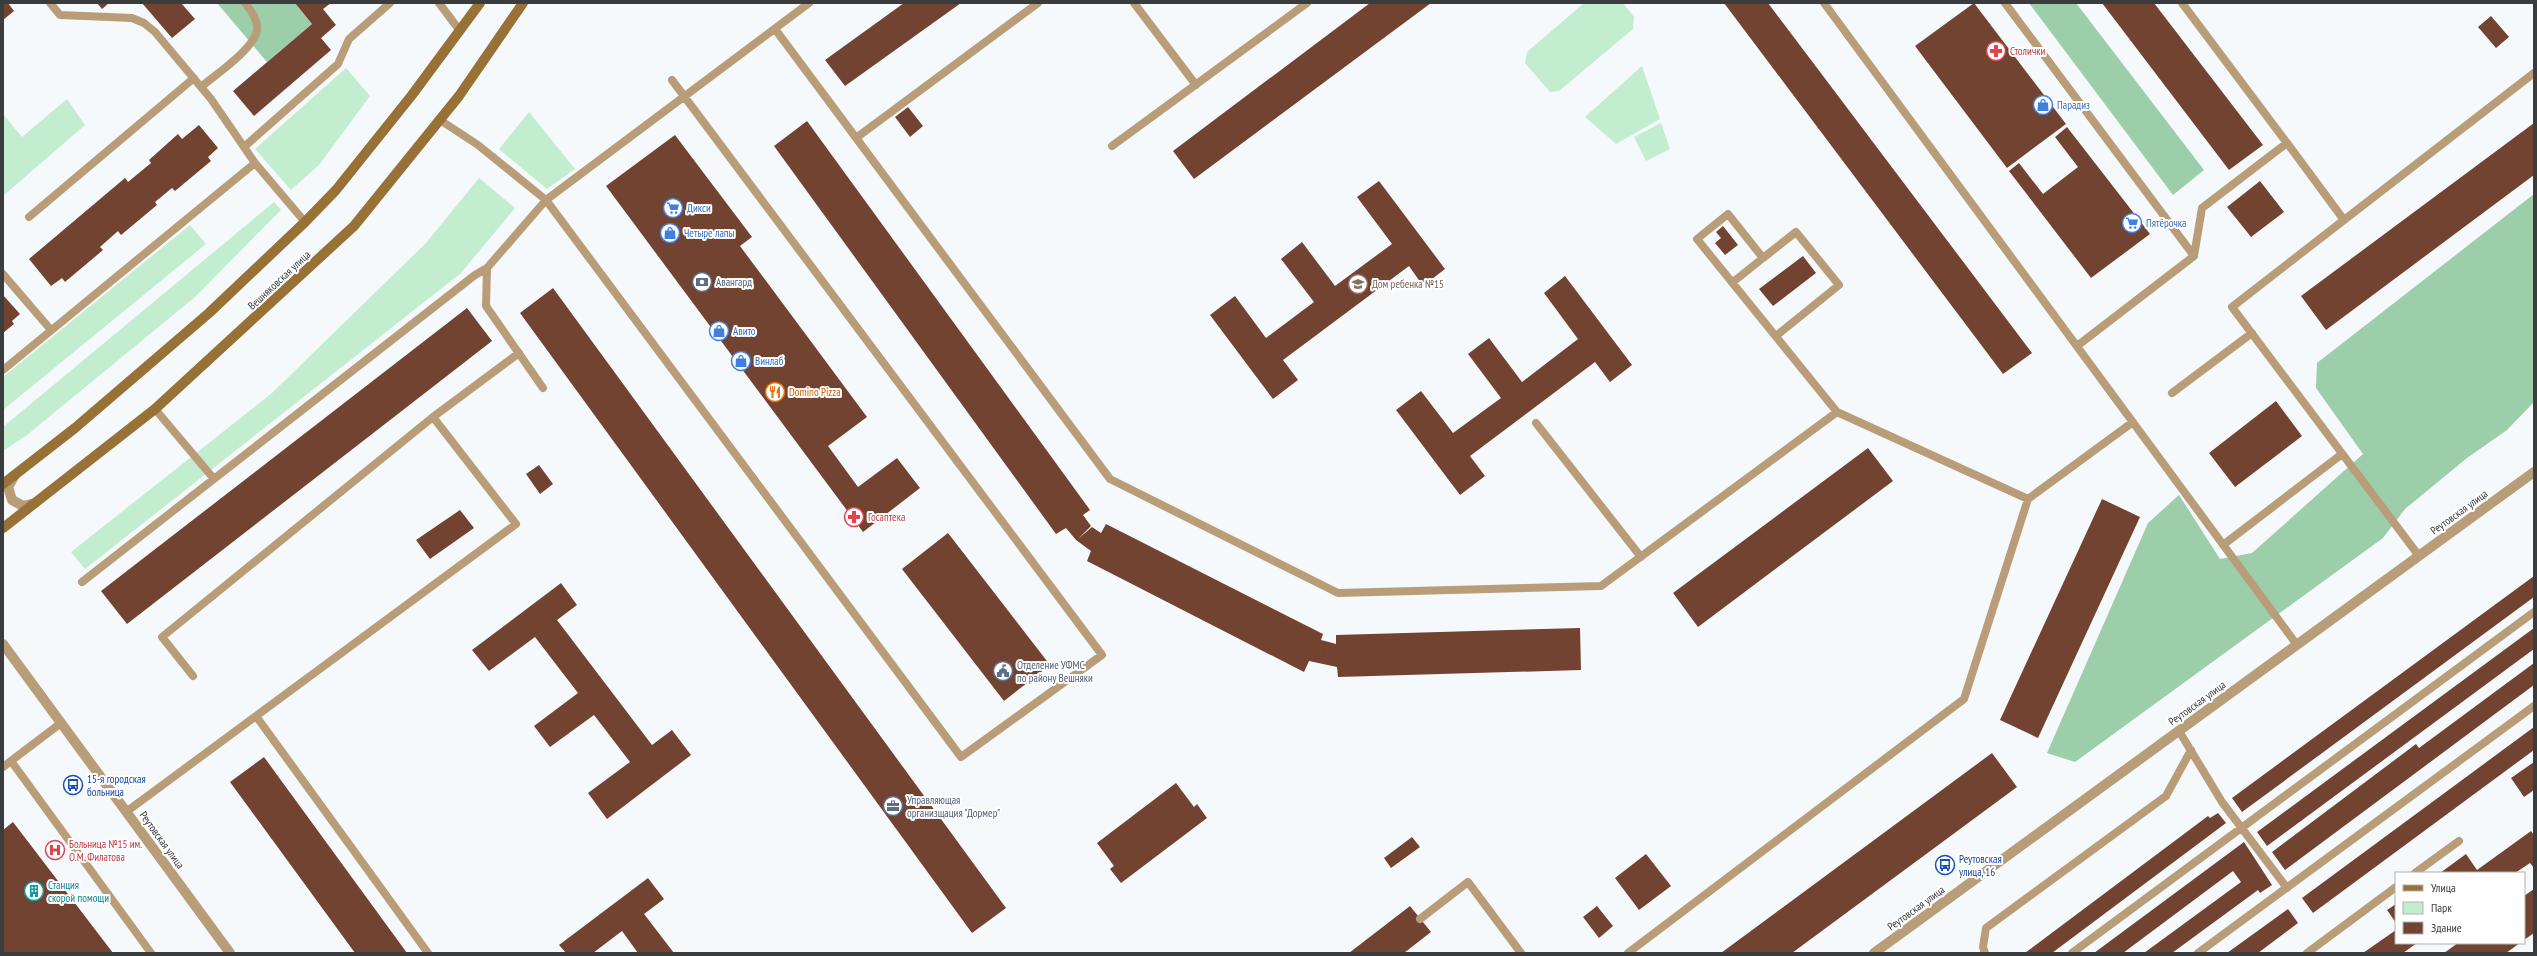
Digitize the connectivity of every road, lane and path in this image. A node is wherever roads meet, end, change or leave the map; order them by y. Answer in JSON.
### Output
{"nodes":[{"id":1,"x":50,"y":3,"type":"edge"},
{"id":2,"x":244,"y":3,"type":"edge"},
{"id":3,"x":390,"y":3,"type":"edge"},
{"id":4,"x":439,"y":3,"type":"edge"},
{"id":5,"x":480,"y":3,"type":"edge"},
{"id":6,"x":523,"y":3,"type":"edge"},
{"id":7,"x":809,"y":3,"type":"edge"},
{"id":8,"x":1038,"y":3,"type":"edge"},
{"id":9,"x":1134,"y":3,"type":"edge"},
{"id":10,"x":1307,"y":3,"type":"edge"},
{"id":11,"x":1824,"y":3,"type":"edge"},
{"id":12,"x":2005,"y":3,"type":"edge"},
{"id":13,"x":2182,"y":3,"type":"edge"},
{"id":14,"x":775,"y":29,"type":"junction"},
{"id":15,"x":460,"y":31,"type":"junction"},
{"id":16,"x":2534,"y":73,"type":"edge"},
{"id":17,"x":194,"y":78,"type":"junction"},
{"id":18,"x":672,"y":80,"type":"dead end"},
{"id":19,"x":1196,"y":85,"type":"junction"},
{"id":20,"x":201,"y":87,"type":"junction"},
{"id":21,"x":685,"y":97,"type":"junction"},
{"id":22,"x":440,"y":120,"type":"junction"},
{"id":23,"x":856,"y":138,"type":"junction"},
{"id":24,"x":2287,"y":143,"type":"junction"},
{"id":25,"x":1112,"y":146,"type":"dead end"},
{"id":26,"x":244,"y":147,"type":"junction"},
{"id":27,"x":255,"y":162,"type":"junction"},
{"id":28,"x":546,"y":200,"type":"junction"},
{"id":29,"x":29,"y":217,"type":"dead end"},
{"id":30,"x":2344,"y":220,"type":"junction"},
{"id":31,"x":305,"y":222,"type":"junction"},
{"id":32,"x":2194,"y":256,"type":"junction"},
{"id":33,"x":1763,"y":258,"type":"junction"},
{"id":34,"x":487,"y":268,"type":"junction"},
{"id":35,"x":3,"y":274,"type":"edge"},
{"id":36,"x":1733,"y":282,"type":"junction"},
{"id":37,"x":51,"y":330,"type":"junction"},
{"id":38,"x":2252,"y":333,"type":"junction"},
{"id":39,"x":1776,"y":336,"type":"junction"},
{"id":40,"x":2077,"y":346,"type":"junction"},
{"id":41,"x":519,"y":353,"type":"junction"},
{"id":42,"x":3,"y":370,"type":"edge"},
{"id":43,"x":544,"y":388,"type":"dead end"},
{"id":44,"x":2172,"y":393,"type":"dead end"},
{"id":45,"x":155,"y":409,"type":"junction"},
{"id":46,"x":1837,"y":412,"type":"junction"},
{"id":47,"x":433,"y":417,"type":"junction"},
{"id":48,"x":2132,"y":422,"type":"junction"},
{"id":49,"x":1536,"y":423,"type":"dead end"},
{"id":50,"x":2342,"y":454,"type":"junction"},
{"id":51,"x":2534,"y":472,"type":"edge"},
{"id":52,"x":15,"y":475,"type":"junction"},
{"id":53,"x":214,"y":479,"type":"junction"},
{"id":54,"x":3,"y":484,"type":"edge"},
{"id":55,"x":2028,"y":500,"type":"junction"},
{"id":56,"x":36,"y":503,"type":"junction"},
{"id":57,"x":3,"y":528,"type":"edge"},
{"id":58,"x":2223,"y":545,"type":"junction"},
{"id":59,"x":2419,"y":556,"type":"junction"},
{"id":60,"x":1641,"y":557,"type":"junction"},
{"id":61,"x":82,"y":582,"type":"dead end"},
{"id":62,"x":2534,"y":612,"type":"edge"},
{"id":63,"x":3,"y":644,"type":"edge"},
{"id":64,"x":2297,"y":645,"type":"junction"},
{"id":65,"x":193,"y":676,"type":"dead end"},
{"id":66,"x":2534,"y":706,"type":"edge"},
{"id":67,"x":256,"y":716,"type":"junction"},
{"id":68,"x":61,"y":723,"type":"junction"},
{"id":69,"x":2179,"y":731,"type":"junction"},
{"id":70,"x":2191,"y":750,"type":"junction"},
{"id":71,"x":11,"y":761,"type":"junction"},
{"id":72,"x":3,"y":767,"type":"edge"},
{"id":73,"x":126,"y":812,"type":"junction"},
{"id":74,"x":2242,"y":827,"type":"junction"},
{"id":75,"x":2459,"y":841,"type":"dead end"},
{"id":76,"x":2416,"y":872,"type":"edge"},
{"id":77,"x":2287,"y":888,"type":"junction"},
{"id":78,"x":2395,"y":888,"type":"edge"},
{"id":79,"x":1420,"y":919,"type":"dead end"},
{"id":80,"x":150,"y":953,"type":"edge"},
{"id":81,"x":230,"y":953,"type":"edge"},
{"id":82,"x":428,"y":953,"type":"edge"},
{"id":83,"x":1520,"y":953,"type":"edge"},
{"id":84,"x":1628,"y":953,"type":"edge"},
{"id":85,"x":1874,"y":953,"type":"edge"},
{"id":86,"x":1985,"y":953,"type":"edge"},
{"id":87,"x":2072,"y":953,"type":"edge"},
{"id":88,"x":2198,"y":953,"type":"edge"},
{"id":89,"x":2307,"y":953,"type":"edge"}],
"edges":[{"from":1,"to":17,"type":"lane"},
{"from":2,"to":20,"type":"lane"},
{"from":3,"to":26,"type":"lane"},
{"from":4,"to":15,"type":"lane"},
{"from":5,"to":15,"type":"main road"},
{"from":6,"to":22,"type":"main road","name":"Вешняковская улица"},
{"from":7,"to":14,"type":"lane"},
{"from":8,"to":23,"type":"lane"},
{"from":9,"to":19,"type":"lane"},
{"from":10,"to":19,"type":"lane"},
{"from":11,"to":40,"type":"lane"},
{"from":12,"to":32,"type":"lane"},
{"from":13,"to":24,"type":"lane"},
{"from":14,"to":21,"type":"lane"},
{"from":14,"to":23,"type":"lane"},
{"from":15,"to":31,"type":"main road"},
{"from":16,"to":30,"type":"lane"},
{"from":17,"to":20,"type":"lane"},
{"from":17,"to":29,"type":"lane"},
{"from":18,"to":21,"type":"lane"},
{"from":19,"to":25,"type":"lane"},
{"from":20,"to":26,"type":"lane"},
{"from":21,"to":28,"type":"lane"},
{"from":21,"to":28,"type":"lane"},
{"from":22,"to":28,"type":"lane"},
{"from":22,"to":45,"type":"main road","name":"Вешняковская улица"},
{"from":23,"to":60,"type":"lane"},
{"from":24,"to":30,"type":"lane"},
{"from":24,"to":32,"type":"lane"},
{"from":26,"to":27,"type":"lane"},
{"from":27,"to":31,"type":"lane"},
{"from":27,"to":37,"type":"lane"},
{"from":28,"to":34,"type":"lane"},
{"from":30,"to":38,"type":"lane"},
{"from":31,"to":52,"type":"main road"},
{"from":32,"to":40,"type":"lane"},
{"from":33,"to":36,"type":"lane"},
{"from":33,"to":36,"type":"lane"},
{"from":33,"to":39,"type":"lane"},
{"from":34,"to":41,"type":"lane"},
{"from":34,"to":53,"type":"lane"},
{"from":35,"to":37,"type":"lane"},
{"from":36,"to":39,"type":"lane"},
{"from":37,"to":42,"type":"lane"},
{"from":38,"to":44,"type":"lane"},
{"from":38,"to":50,"type":"lane"},
{"from":39,"to":46,"type":"lane"},
{"from":40,"to":48,"type":"lane"},
{"from":41,"to":43,"type":"lane"},
{"from":41,"to":47,"type":"lane"},
{"from":45,"to":53,"type":"lane"},
{"from":45,"to":56,"type":"main road","name":"Вешняковская улица"},
{"from":46,"to":55,"type":"lane"},
{"from":46,"to":60,"type":"lane"},
{"from":47,"to":65,"type":"lane"},
{"from":47,"to":67,"type":"lane"},
{"from":48,"to":55,"type":"lane"},
{"from":48,"to":58,"type":"lane"},
{"from":49,"to":60,"type":"lane"},
{"from":50,"to":58,"type":"lane"},
{"from":50,"to":59,"type":"lane"},
{"from":51,"to":59,"type":"street","name":"Реутовская улица"},
{"from":52,"to":54,"type":"main road"},
{"from":52,"to":56,"type":"street"},
{"from":53,"to":61,"type":"lane"},
{"from":55,"to":84,"type":"lane"},
{"from":56,"to":57,"type":"main road","name":"Вешняковская улица"},
{"from":58,"to":64,"type":"lane"},
{"from":59,"to":64,"type":"street","name":"Реутовская улица"},
{"from":62,"to":74,"type":"lane"},
{"from":63,"to":68,"type":"street","name":"Реутовская улица"},
{"from":64,"to":69,"type":"street","name":"Реутовская улица"},
{"from":66,"to":77,"type":"lane"},
{"from":67,"to":73,"type":"lane"},
{"from":67,"to":82,"type":"lane"},
{"from":68,"to":71,"type":"lane"},
{"from":68,"to":73,"type":"street","name":"Реутовская улица"},
{"from":69,"to":70,"type":"lane"},
{"from":69,"to":85,"type":"street","name":"Реутовская улица"},
{"from":70,"to":74,"type":"lane"},
{"from":70,"to":86,"type":"lane"},
{"from":71,"to":72,"type":"lane"},
{"from":71,"to":80,"type":"lane"},
{"from":73,"to":81,"type":"street","name":"Реутовская улица"},
{"from":74,"to":77,"type":"lane"},
{"from":74,"to":87,"type":"lane"},
{"from":75,"to":76,"type":"lane"},
{"from":77,"to":88,"type":"lane"},
{"from":78,"to":89,"type":"lane"},
{"from":79,"to":83,"type":"lane"}]}
